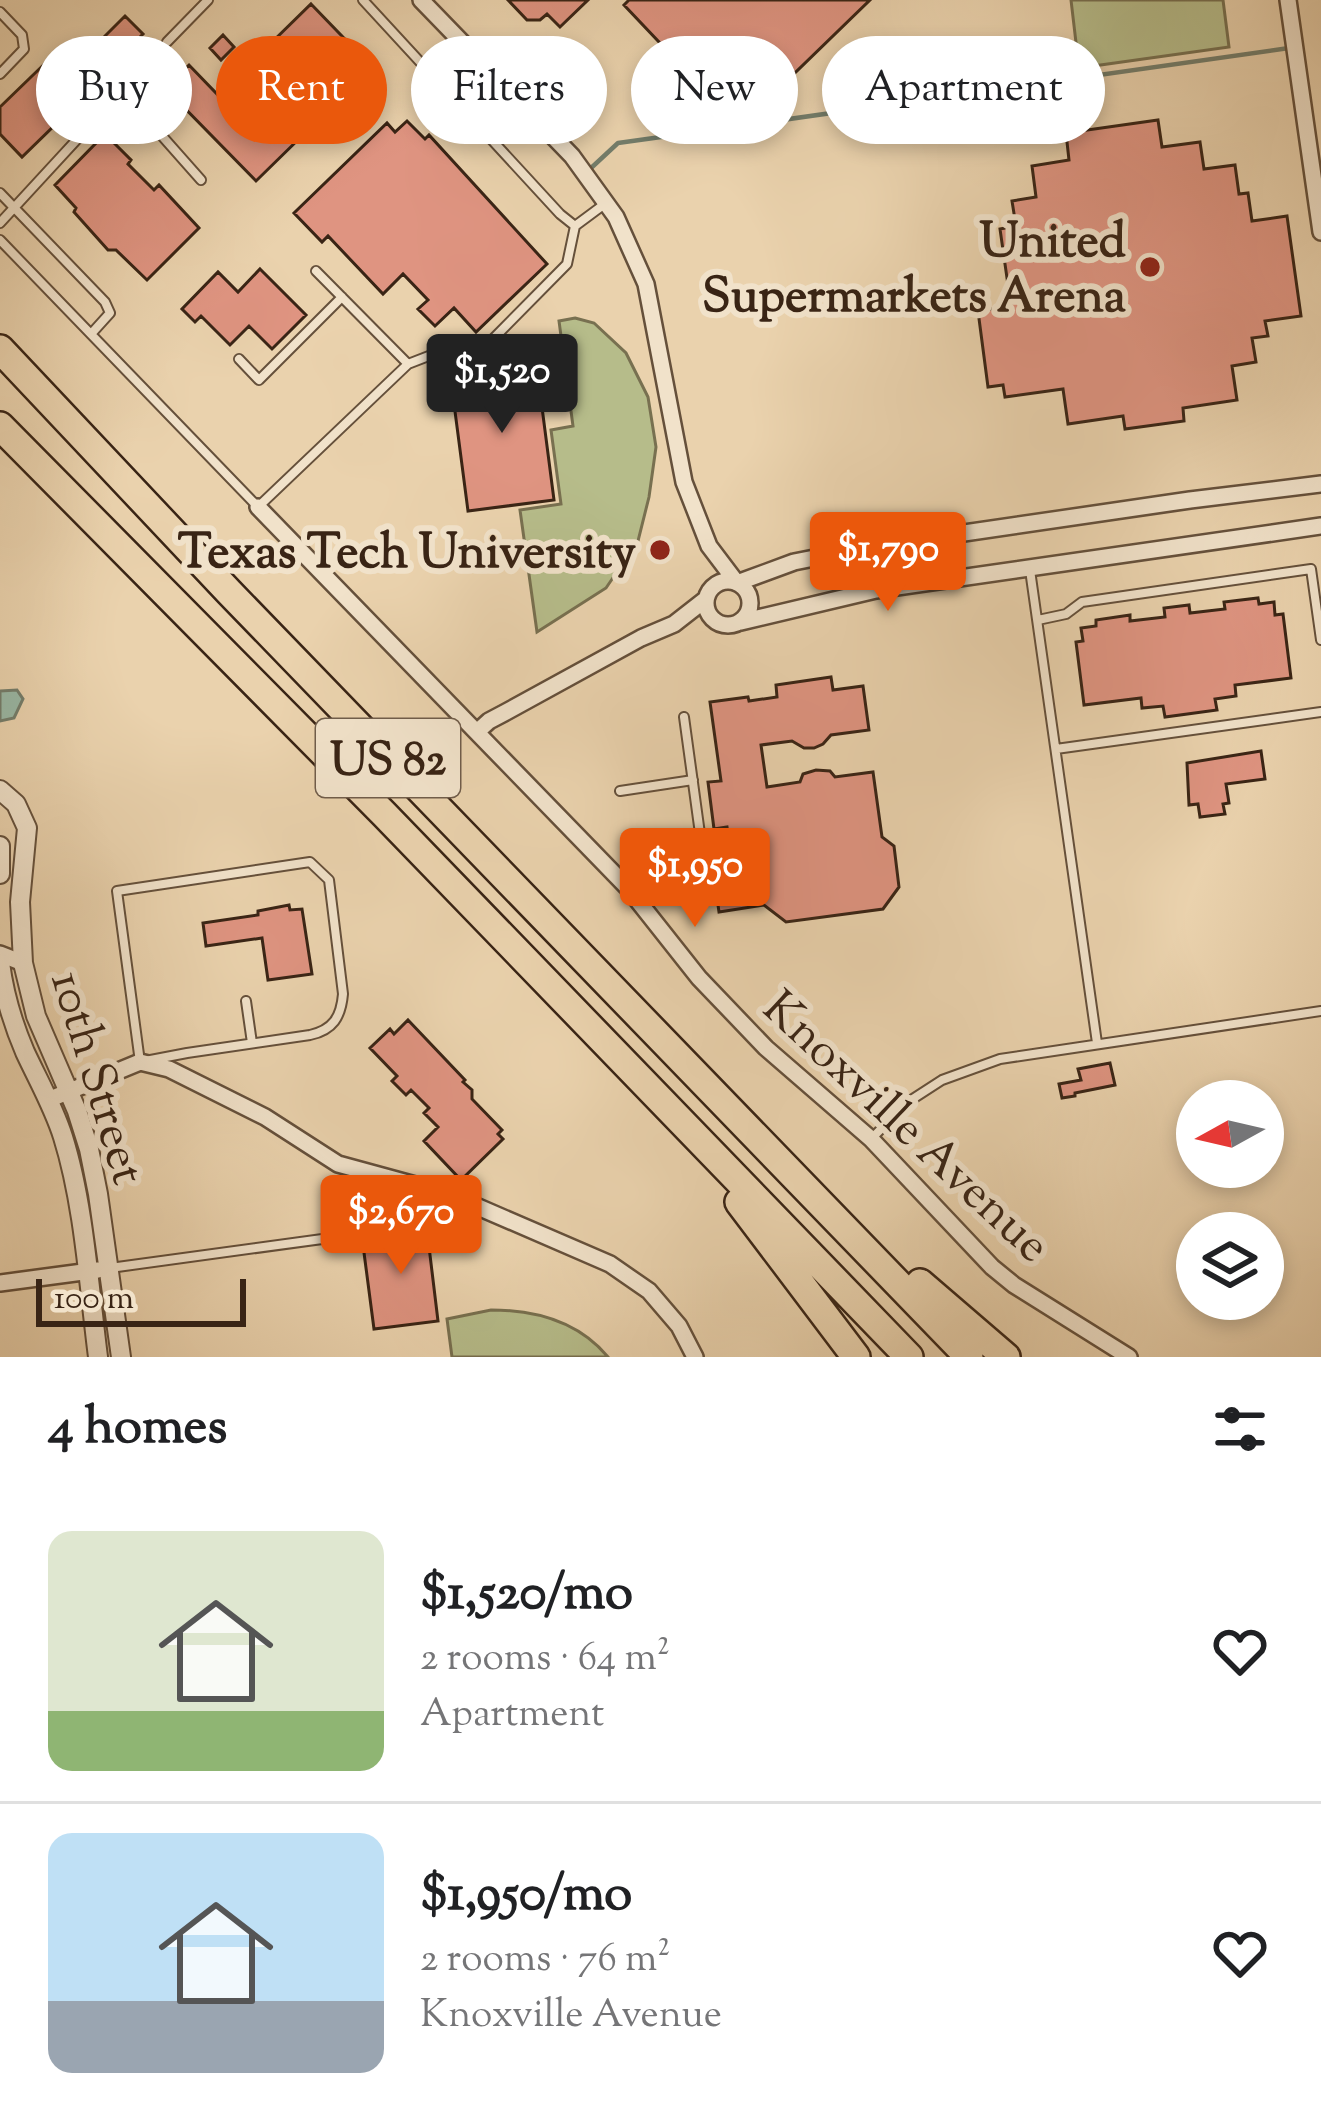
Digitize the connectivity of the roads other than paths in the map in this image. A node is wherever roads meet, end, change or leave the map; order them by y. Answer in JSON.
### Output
{"nodes":[{"id":1,"x":208,"y":0,"type":"edge"},
{"id":2,"x":363,"y":0,"type":"edge"},
{"id":3,"x":421,"y":0,"type":"edge"},
{"id":4,"x":1288,"y":0,"type":"edge"},
{"id":5,"x":0,"y":12,"type":"edge"},
{"id":6,"x":173,"y":36,"type":"edge"},
{"id":7,"x":0,"y":74,"type":"edge"},
{"id":8,"x":1321,"y":95,"type":"edge"},
{"id":9,"x":1302,"y":98,"type":"junction"},
{"id":10,"x":200,"y":180,"type":"dead end"},
{"id":11,"x":0,"y":193,"type":"edge"},
{"id":12,"x":607,"y":202,"type":"junction"},
{"id":13,"x":14,"y":208,"type":"junction"},
{"id":14,"x":0,"y":223,"type":"edge"},
{"id":15,"x":575,"y":226,"type":"junction"},
{"id":16,"x":1321,"y":232,"type":"edge"},
{"id":17,"x":0,"y":240,"type":"edge"},
{"id":18,"x":316,"y":271,"type":"dead end"},
{"id":19,"x":342,"y":297,"type":"junction"},
{"id":20,"x":91,"y":334,"type":"junction"},
{"id":21,"x":0,"y":349,"type":"edge"},
{"id":22,"x":238,"y":359,"type":"dead end"},
{"id":23,"x":408,"y":364,"type":"junction"},
{"id":24,"x":0,"y":426,"type":"edge"},
{"id":25,"x":1321,"y":484,"type":"edge"},
{"id":26,"x":258,"y":507,"type":"junction"},
{"id":27,"x":1321,"y":526,"type":"edge"},
{"id":28,"x":709,"y":546,"type":"junction"},
{"id":29,"x":1030,"y":569,"type":"junction"},
{"id":30,"x":736,"y":583,"type":"junction"},
{"id":31,"x":707,"y":596,"type":"junction"},
{"id":32,"x":1038,"y":620,"type":"junction"},
{"id":33,"x":741,"y":622,"type":"junction"},
{"id":34,"x":674,"y":624,"type":"junction"},
{"id":35,"x":722,"y":625,"type":"junction"},
{"id":36,"x":1321,"y":640,"type":"edge"},
{"id":37,"x":1321,"y":712,"type":"edge"},
{"id":38,"x":684,"y":717,"type":"dead end"},
{"id":39,"x":478,"y":731,"type":"junction"},
{"id":40,"x":1056,"y":749,"type":"junction"},
{"id":41,"x":693,"y":780,"type":"junction"},
{"id":42,"x":0,"y":790,"type":"edge"},
{"id":43,"x":620,"y":791,"type":"dead end"},
{"id":44,"x":0,"y":846,"type":"edge"},
{"id":45,"x":0,"y":874,"type":"edge"},
{"id":46,"x":639,"y":902,"type":"junction"},
{"id":47,"x":0,"y":954,"type":"edge"},
{"id":48,"x":23,"y":964,"type":"junction"},
{"id":49,"x":1,"y":972,"type":"edge"},
{"id":50,"x":247,"y":1000,"type":"dead end"},
{"id":51,"x":1321,"y":1011,"type":"edge"},
{"id":52,"x":253,"y":1043,"type":"junction"},
{"id":53,"x":1097,"y":1043,"type":"junction"},
{"id":54,"x":140,"y":1063,"type":"junction"},
{"id":55,"x":68,"y":1090,"type":"junction"},
{"id":56,"x":656,"y":1094,"type":"junction"},
{"id":57,"x":48,"y":1100,"type":"junction"},
{"id":58,"x":871,"y":1139,"type":"junction"},
{"id":59,"x":779,"y":1163,"type":"junction"},
{"id":60,"x":337,"y":1237,"type":"dead end"},
{"id":61,"x":109,"y":1268,"type":"junction"},
{"id":62,"x":86,"y":1271,"type":"junction"},
{"id":63,"x":0,"y":1283,"type":"edge"},
{"id":64,"x":98,"y":1357,"type":"edge"},
{"id":65,"x":121,"y":1357,"type":"edge"},
{"id":66,"x":695,"y":1357,"type":"edge"},
{"id":67,"x":856,"y":1357,"type":"edge"},
{"id":68,"x":909,"y":1357,"type":"edge"},
{"id":69,"x":969,"y":1357,"type":"edge"},
{"id":70,"x":1006,"y":1357,"type":"edge"},
{"id":71,"x":1129,"y":1357,"type":"edge"}],
"edges":[{"from":1,"to":6,"type":"lane"},
{"from":2,"to":15,"type":"lane"},
{"from":3,"to":12,"type":"street"},
{"from":4,"to":9,"type":"street"},
{"from":5,"to":7,"type":"lane"},
{"from":8,"to":9,"type":"street"},
{"from":9,"to":16,"type":"street"},
{"from":10,"to":13,"type":"lane"},
{"from":11,"to":13,"type":"lane"},
{"from":12,"to":15,"type":"lane"},
{"from":12,"to":28,"type":"street"},
{"from":13,"to":14,"type":"lane"},
{"from":13,"to":20,"type":"lane"},
{"from":15,"to":23,"type":"lane"},
{"from":17,"to":20,"type":"lane"},
{"from":18,"to":19,"type":"lane"},
{"from":19,"to":22,"type":"lane"},
{"from":19,"to":23,"type":"lane"},
{"from":20,"to":26,"type":"lane"},
{"from":21,"to":59,"type":"highway","number":"US 82"},
{"from":23,"to":26,"type":"lane"},
{"from":24,"to":56,"type":"highway","number":"US 82"},
{"from":25,"to":30,"type":"street"},
{"from":26,"to":39,"type":"street","name":"Knoxville Avenue"},
{"from":27,"to":29,"type":"street"},
{"from":28,"to":30,"type":"street"},
{"from":28,"to":31,"type":"street"},
{"from":29,"to":32,"type":"lane"},
{"from":29,"to":33,"type":"street"},
{"from":30,"to":31,"type":"street"},
{"from":30,"to":33,"type":"street"},
{"from":31,"to":34,"type":"street"},
{"from":31,"to":35,"type":"street"},
{"from":32,"to":36,"type":"lane"},
{"from":32,"to":40,"type":"lane"},
{"from":33,"to":35,"type":"street"},
{"from":34,"to":35,"type":"street"},
{"from":34,"to":39,"type":"street"},
{"from":37,"to":40,"type":"lane"},
{"from":38,"to":41,"type":"lane"},
{"from":39,"to":46,"type":"street","name":"Knoxville Avenue"},
{"from":40,"to":53,"type":"lane"},
{"from":41,"to":43,"type":"lane"},
{"from":41,"to":46,"type":"lane"},
{"from":42,"to":48,"type":"street","name":"10th Street"},
{"from":44,"to":45,"type":"street"},
{"from":46,"to":58,"type":"street","name":"Knoxville Avenue"},
{"from":47,"to":48,"type":"street"},
{"from":48,"to":49,"type":"street"},
{"from":48,"to":55,"type":"street","name":"10th Street"},
{"from":49,"to":57,"type":"street","name":"10th Street"},
{"from":50,"to":52,"type":"lane"},
{"from":51,"to":53,"type":"lane"},
{"from":52,"to":54,"type":"lane"},
{"from":52,"to":54,"type":"lane"},
{"from":53,"to":58,"type":"lane"},
{"from":54,"to":55,"type":"street"},
{"from":54,"to":66,"type":"street"},
{"from":55,"to":57,"type":"street"},
{"from":55,"to":61,"type":"street","name":"10th Street"},
{"from":56,"to":67,"type":"highway"},
{"from":56,"to":68,"type":"highway","number":"US 82"},
{"from":57,"to":62,"type":"street","name":"10th Street"},
{"from":58,"to":71,"type":"street","name":"Knoxville Avenue"},
{"from":59,"to":69,"type":"highway","number":"US 82"},
{"from":59,"to":70,"type":"highway"},
{"from":60,"to":61,"type":"lane"},
{"from":61,"to":62,"type":"street"},
{"from":61,"to":65,"type":"street","name":"10th Street"},
{"from":62,"to":63,"type":"street"},
{"from":62,"to":64,"type":"street","name":"10th Street"}]}
